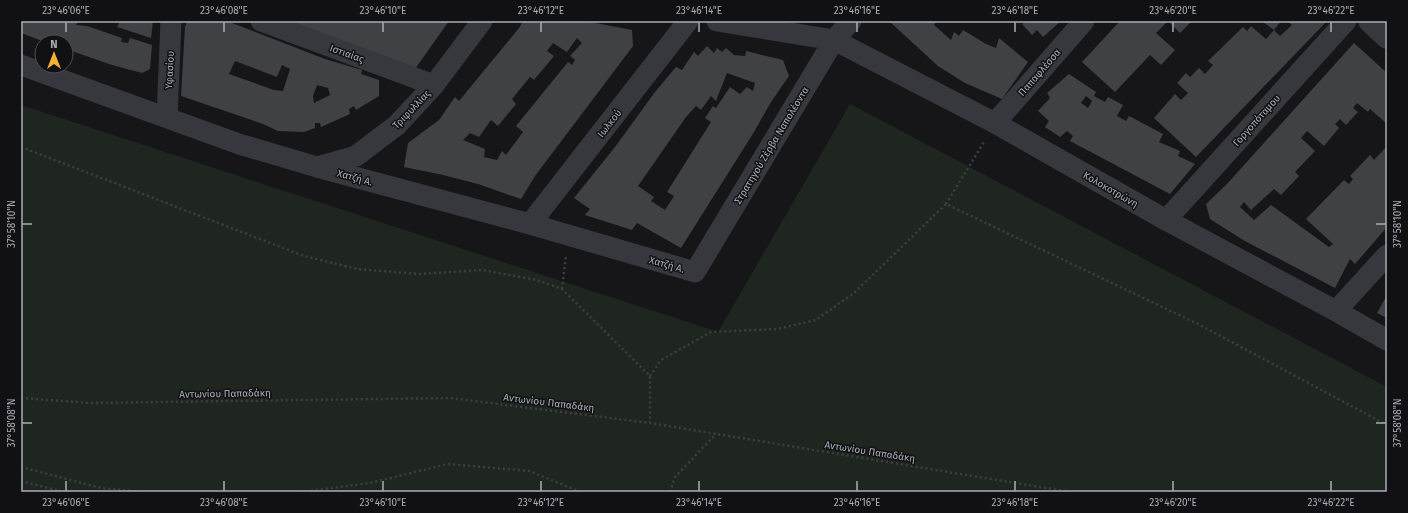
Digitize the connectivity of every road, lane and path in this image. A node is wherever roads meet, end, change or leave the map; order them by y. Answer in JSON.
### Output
{"nodes":[{"id":1,"x":171,"y":21,"type":"edge"},
{"id":2,"x":261,"y":21,"type":"edge"},
{"id":3,"x":482,"y":21,"type":"edge"},
{"id":4,"x":688,"y":21,"type":"edge"},
{"id":5,"x":717,"y":21,"type":"edge"},
{"id":6,"x":851,"y":21,"type":"edge"},
{"id":7,"x":1084,"y":21,"type":"edge"},
{"id":8,"x":1346,"y":21,"type":"edge"},
{"id":9,"x":1369,"y":21,"type":"edge"},
{"id":10,"x":1387,"y":38,"type":"edge"},
{"id":11,"x":834,"y":40,"type":"junction"},
{"id":12,"x":21,"y":65,"type":"edge"},
{"id":13,"x":434,"y":86,"type":"junction"},
{"id":14,"x":167,"y":118,"type":"junction"},
{"id":15,"x":995,"y":122,"type":"junction"},
{"id":16,"x":21,"y":146,"type":"edge"},
{"id":17,"x":317,"y":167,"type":"junction"},
{"id":18,"x":946,"y":204,"type":"junction"},
{"id":19,"x":1166,"y":220,"type":"junction"},
{"id":20,"x":530,"y":224,"type":"junction"},
{"id":21,"x":568,"y":235,"type":"junction"},
{"id":22,"x":1387,"y":255,"type":"edge"},
{"id":23,"x":695,"y":272,"type":"joint"},
{"id":24,"x":562,"y":289,"type":"junction"},
{"id":25,"x":1336,"y":311,"type":"junction"},
{"id":26,"x":1387,"y":340,"type":"edge"},
{"id":27,"x":650,"y":376,"type":"junction"},
{"id":28,"x":21,"y":398,"type":"edge"},
{"id":29,"x":650,"y":423,"type":"junction"},
{"id":30,"x":1387,"y":425,"type":"edge"},
{"id":31,"x":716,"y":434,"type":"junction"},
{"id":32,"x":21,"y":467,"type":"edge"},
{"id":33,"x":21,"y":481,"type":"edge"},
{"id":34,"x":64,"y":492,"type":"edge"},
{"id":35,"x":144,"y":492,"type":"edge"},
{"id":36,"x":301,"y":492,"type":"edge"},
{"id":37,"x":581,"y":492,"type":"edge"},
{"id":38,"x":670,"y":492,"type":"edge"},
{"id":39,"x":1070,"y":492,"type":"edge"}],
"edges":[{"from":1,"to":14,"type":"street","name":"Υφασίου"},
{"from":2,"to":13,"type":"street","name":"Ιστιαίας"},
{"from":3,"to":13,"type":"street","name":"Τριφυλλίας"},
{"from":4,"to":20,"type":"street","name":"Ιωλκού"},
{"from":5,"to":11,"type":"street","name":"Κολοκοτρώνη"},
{"from":6,"to":11,"type":"street","name":"Στρατηγού Ζέρβα Ναπολέοντα"},
{"from":7,"to":15,"type":"street","name":"Παπαφλέσσα"},
{"from":8,"to":19,"type":"street","name":"Γοργοπόταμου"},
{"from":9,"to":10,"type":"street"},
{"from":11,"to":15,"type":"street","name":"Κολοκοτρώνη"},
{"from":11,"to":23,"type":"street","name":"Στρατηγού Ζέρβα Ναπολέοντα"},
{"from":12,"to":14,"type":"street","name":"Χατζή Α."},
{"from":13,"to":17,"type":"street","name":"Τριφυλλίας"},
{"from":14,"to":17,"type":"street","name":"Χατζή Α."},
{"from":15,"to":18,"type":"path"},
{"from":15,"to":19,"type":"street","name":"Κολοκοτρώνη"},
{"from":16,"to":24,"type":"path"},
{"from":17,"to":20,"type":"street","name":"Χατζή Α."},
{"from":18,"to":27,"type":"path"},
{"from":18,"to":30,"type":"path"},
{"from":19,"to":25,"type":"street","name":"Κολοκοτρώνη"},
{"from":20,"to":21,"type":"street","name":"Χατζή Α."},
{"from":21,"to":23,"type":"street","name":"Χατζή Α."},
{"from":21,"to":24,"type":"path"},
{"from":22,"to":25,"type":"street"},
{"from":24,"to":27,"type":"path"},
{"from":25,"to":26,"type":"street","name":"Κολοκοτρώνη"},
{"from":27,"to":29,"type":"path"},
{"from":28,"to":29,"type":"path","name":"Αντωνίου Παπαδάκη"},
{"from":29,"to":31,"type":"path","name":"Αντωνίου Παπαδάκη"},
{"from":31,"to":38,"type":"path"},
{"from":31,"to":39,"type":"path","name":"Αντωνίου Παπαδάκη"},
{"from":32,"to":35,"type":"path"},
{"from":33,"to":34,"type":"path"},
{"from":36,"to":37,"type":"path"}]}
